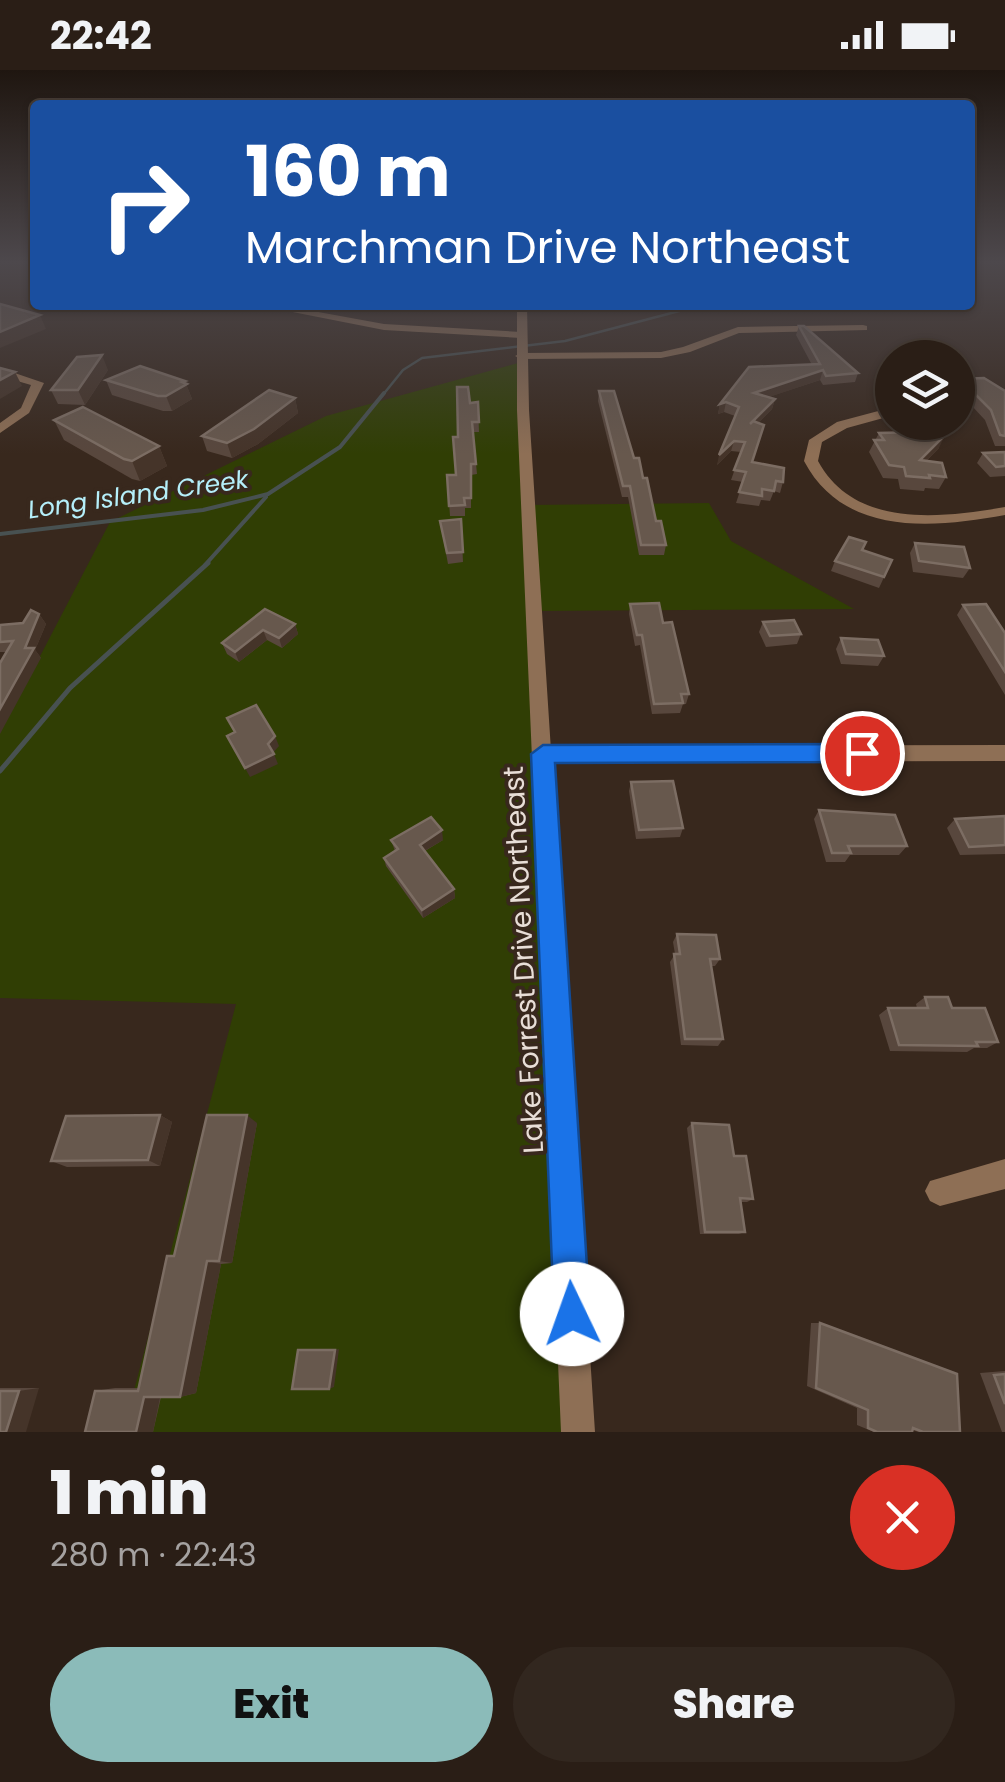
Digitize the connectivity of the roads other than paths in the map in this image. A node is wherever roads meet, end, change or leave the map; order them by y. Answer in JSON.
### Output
{"nodes":[{"id":1,"x":382,"y":327,"type":"edge"},
{"id":2,"x":521,"y":327,"type":"edge"},
{"id":3,"x":863,"y":328,"type":"dead end"},
{"id":4,"x":521,"y":345,"type":"junction"},
{"id":5,"x":0,"y":372,"type":"edge"},
{"id":6,"x":875,"y":416,"type":"edge"},
{"id":7,"x":0,"y":428,"type":"edge"},
{"id":8,"x":1005,"y":511,"type":"edge"},
{"id":9,"x":1005,"y":752,"type":"edge"},
{"id":10,"x":543,"y":754,"type":"junction"},
{"id":11,"x":1005,"y":1174,"type":"edge"},
{"id":12,"x":940,"y":1191,"type":"dead end"},
{"id":13,"x":578,"y":1432,"type":"edge"}],
"edges":[{"from":1,"to":4,"type":"street"},
{"from":2,"to":4,"type":"street","name":"Lake Forrest Drive Northeast"},
{"from":3,"to":4,"type":"street"},
{"from":4,"to":10,"type":"street","name":"Lake Forrest Drive Northeast"},
{"from":5,"to":7,"type":"street"},
{"from":6,"to":8,"type":"street"},
{"from":9,"to":10,"type":"street"},
{"from":10,"to":13,"type":"street","name":"Lake Forrest Drive Northeast"},
{"from":11,"to":12,"type":"street"}]}
